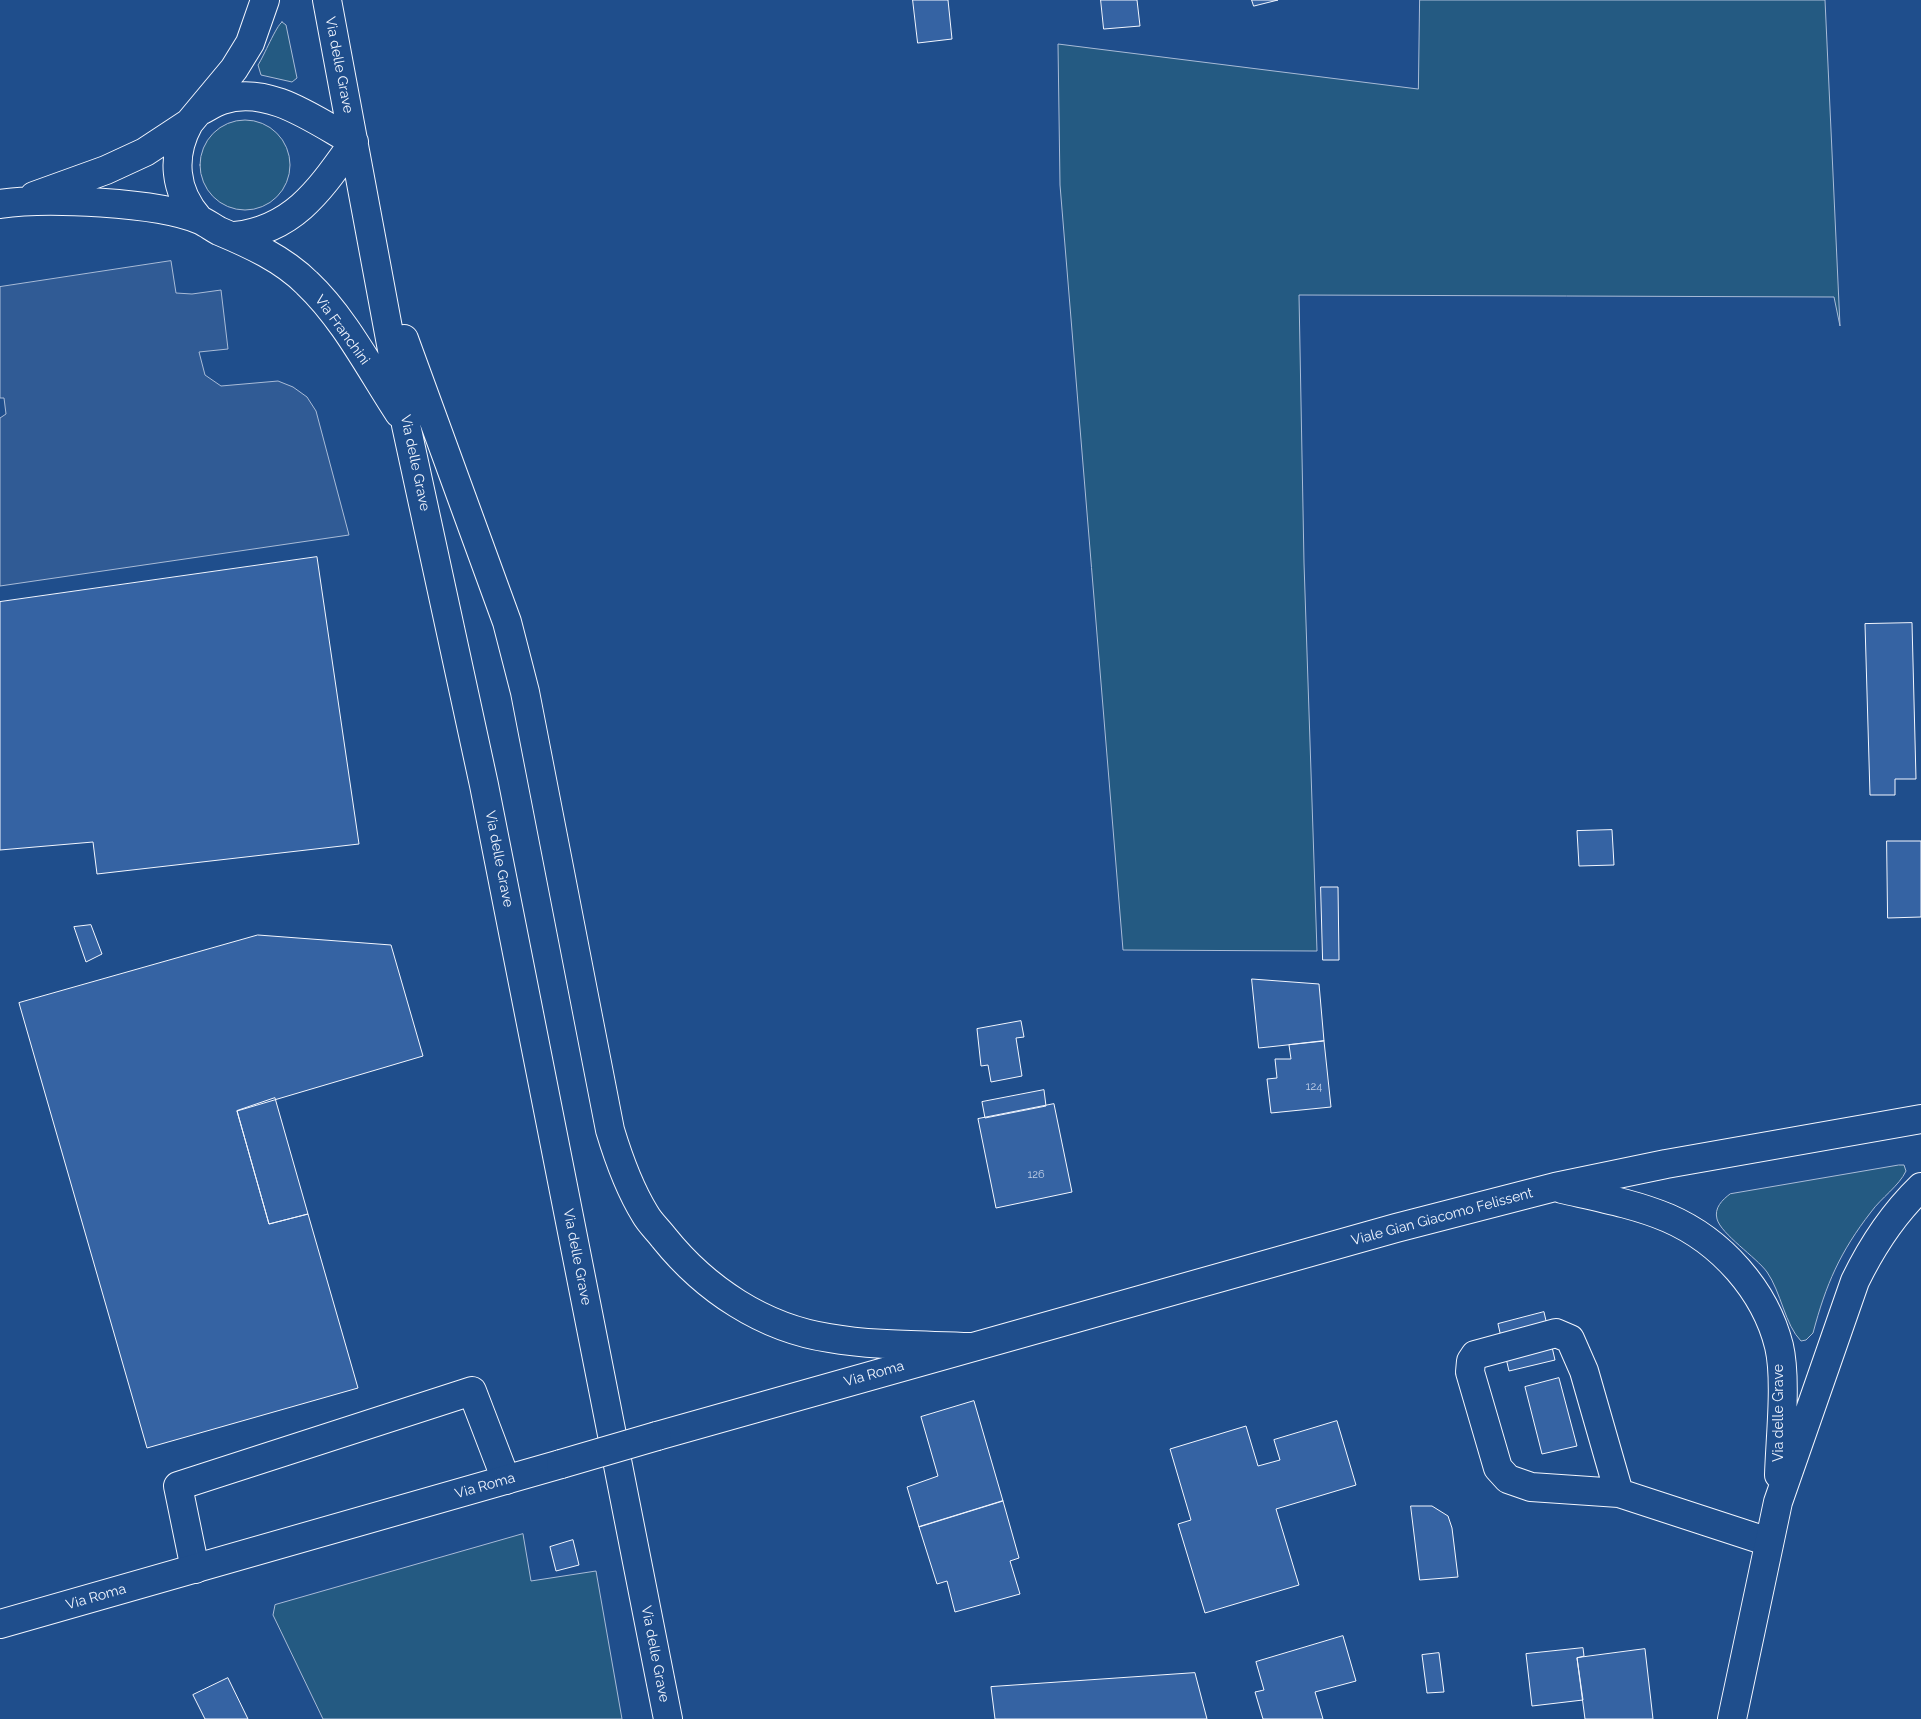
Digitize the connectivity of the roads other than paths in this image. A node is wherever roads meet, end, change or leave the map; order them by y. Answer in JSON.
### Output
{"nodes":[{"id":1,"x":266,"y":0,"type":"edge"},
{"id":2,"x":327,"y":0,"type":"edge"},
{"id":3,"x":195,"y":116,"type":"junction"},
{"id":4,"x":354,"y":142,"type":"junction"},
{"id":5,"x":10,"y":202,"type":"edge"},
{"id":6,"x":199,"y":220,"type":"junction"},
{"id":7,"x":235,"y":236,"type":"junction"},
{"id":8,"x":377,"y":265,"type":"junction"},
{"id":9,"x":406,"y":425,"type":"junction"},
{"id":10,"x":1921,"y":1119,"type":"edge"},
{"id":11,"x":1556,"y":1187,"type":"junction"},
{"id":12,"x":1921,"y":1188,"type":"edge"},
{"id":13,"x":970,"y":1347,"type":"junction"},
{"id":14,"x":506,"y":1480,"type":"junction"},
{"id":15,"x":1619,"y":1494,"type":"junction"},
{"id":16,"x":1778,"y":1502,"type":"junction"},
{"id":17,"x":1769,"y":1542,"type":"junction"},
{"id":18,"x":195,"y":1569,"type":"junction"},
{"id":19,"x":0,"y":1624,"type":"edge"},
{"id":20,"x":668,"y":1719,"type":"edge"},
{"id":21,"x":1732,"y":1719,"type":"edge"}],
"edges":[{"from":1,"to":3,"type":"main road","name":"Via Franchini"},
{"from":2,"to":4,"type":"main road","name":"Via delle Grave"},
{"from":3,"to":4,"type":"main road","name":"Via Franchini"},
{"from":3,"to":5,"type":"main road","name":"Via Franchini"},
{"from":3,"to":6,"type":"main road"},
{"from":4,"to":7,"type":"main road","name":"Via Franchini"},
{"from":4,"to":8,"type":"main road","name":"Via delle Grave"},
{"from":5,"to":6,"type":"main road","name":"Via Franchini"},
{"from":6,"to":7,"type":"main road","name":"Via Franchini"},
{"from":7,"to":9,"type":"main road","name":"Via Franchini"},
{"from":8,"to":9,"type":"main road","name":"Via delle Grave"},
{"from":8,"to":13,"type":"main road"},
{"from":9,"to":20,"type":"main road","name":"Via delle Grave"},
{"from":10,"to":11,"type":"main road","name":"Viale Gian Giacomo Felissent"},
{"from":11,"to":13,"type":"main road","name":"Viale Gian Giacomo Felissent"},
{"from":11,"to":16,"type":"main road","name":"Via delle Grave"},
{"from":12,"to":16,"type":"main road","name":"Via delle Grave"},
{"from":13,"to":14,"type":"main road","name":"Via Roma","bridge":true},
{"from":14,"to":18,"type":"main road","name":"Via Roma"},
{"from":14,"to":18,"type":"main road"},
{"from":15,"to":15,"type":"main road"},
{"from":15,"to":17,"type":"main road"},
{"from":16,"to":17,"type":"main road","name":"Via delle Grave"},
{"from":17,"to":21,"type":"main road","name":"Via delle Grave"},
{"from":18,"to":19,"type":"main road","name":"Via Roma"}]}
